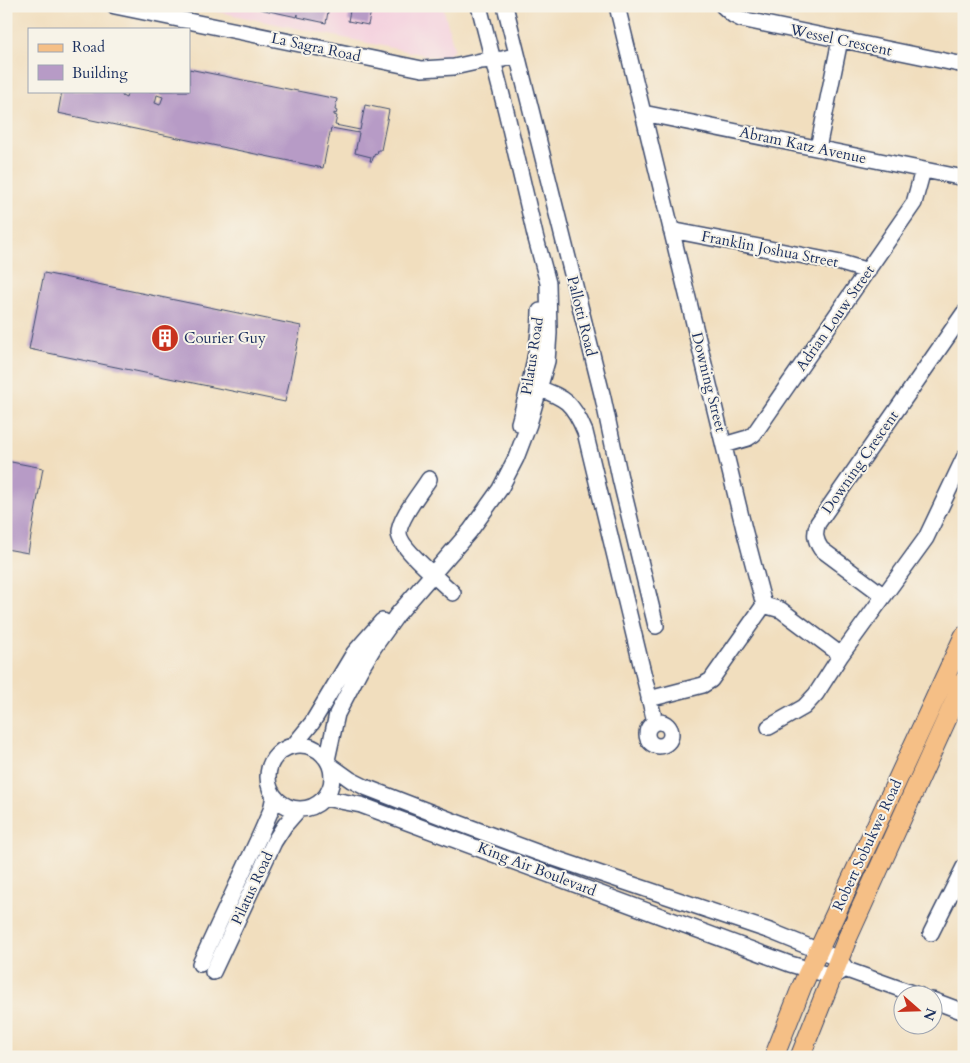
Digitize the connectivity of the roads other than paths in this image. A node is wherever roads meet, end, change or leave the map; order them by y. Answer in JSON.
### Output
{"nodes":[{"id":1,"x":115,"y":6,"type":"edge"},
{"id":2,"x":479,"y":6,"type":"edge"},
{"id":3,"x":506,"y":6,"type":"edge"},
{"id":4,"x":617,"y":6,"type":"edge"},
{"id":5,"x":723,"y":6,"type":"edge"},
{"id":6,"x":840,"y":40,"type":"junction"},
{"id":7,"x":518,"y":55,"type":"junction"},
{"id":8,"x":492,"y":60,"type":"junction"},
{"id":9,"x":964,"y":64,"type":"edge"},
{"id":10,"x":643,"y":113,"type":"junction"},
{"id":11,"x":818,"y":148,"type":"junction"},
{"id":12,"x":923,"y":170,"type":"junction"},
{"id":13,"x":964,"y":178,"type":"edge"},
{"id":14,"x":672,"y":230,"type":"junction"},
{"id":15,"x":868,"y":271,"type":"junction"},
{"id":16,"x":964,"y":314,"type":"edge"},
{"id":17,"x":534,"y":386,"type":"junction"},
{"id":18,"x":724,"y":444,"type":"junction"},
{"id":19,"x":964,"y":458,"type":"edge"},
{"id":20,"x":620,"y":478,"type":"junction"},
{"id":21,"x":429,"y":479,"type":"dead end"},
{"id":22,"x":598,"y":485,"type":"junction"},
{"id":23,"x":430,"y":571,"type":"junction"},
{"id":24,"x":453,"y":593,"type":"dead end"},
{"id":25,"x":884,"y":596,"type":"junction"},
{"id":26,"x":764,"y":605,"type":"junction"},
{"id":27,"x":656,"y":626,"type":"dead end"},
{"id":28,"x":964,"y":636,"type":"edge"},
{"id":29,"x":841,"y":655,"type":"junction"},
{"id":30,"x":964,"y":681,"type":"edge"},
{"id":31,"x":649,"y":699,"type":"junction"},
{"id":32,"x":656,"y":722,"type":"dead end"},
{"id":33,"x":769,"y":727,"type":"dead end"},
{"id":34,"x":294,"y":745,"type":"junction"},
{"id":35,"x":329,"y":762,"type":"junction"},
{"id":36,"x":274,"y":796,"type":"junction"},
{"id":37,"x":324,"y":798,"type":"junction"},
{"id":38,"x":299,"y":809,"type":"junction"},
{"id":39,"x":962,"y":875,"type":"edge"},
{"id":40,"x":931,"y":933,"type":"dead end"},
{"id":41,"x":819,"y":951,"type":"junction"},
{"id":42,"x":840,"y":968,"type":"junction"},
{"id":43,"x":810,"y":969,"type":"junction"},
{"id":44,"x":892,"y":986,"type":"edge"},
{"id":45,"x":942,"y":1004,"type":"edge"},
{"id":46,"x":964,"y":1012,"type":"edge"},
{"id":47,"x":774,"y":1057,"type":"edge"},
{"id":48,"x":800,"y":1057,"type":"edge"}],
"edges":[{"from":1,"to":8,"type":"street","name":"La Sagra Road"},
{"from":2,"to":8,"type":"street"},
{"from":3,"to":7,"type":"street","name":"Pallotti Road"},
{"from":4,"to":10,"type":"street","name":"Downing Street"},
{"from":5,"to":6,"type":"street","name":"Wessel Crescent"},
{"from":6,"to":9,"type":"street","name":"Wessel Crescent"},
{"from":6,"to":11,"type":"street"},
{"from":7,"to":8,"type":"street","name":"La Sagra Road"},
{"from":7,"to":20,"type":"street","name":"Pallotti Road"},
{"from":8,"to":17,"type":"street","name":"Pilatus Road"},
{"from":10,"to":11,"type":"street","name":"Abram Katz Avenue"},
{"from":10,"to":14,"type":"street","name":"Downing Street"},
{"from":11,"to":12,"type":"street","name":"Abram Katz Avenue"},
{"from":12,"to":13,"type":"street","name":"Abram Katz Avenue"},
{"from":12,"to":15,"type":"street","name":"Adrian Louw Street"},
{"from":14,"to":15,"type":"street","name":"Franklin Joshua Street"},
{"from":14,"to":18,"type":"street","name":"Downing Street"},
{"from":15,"to":18,"type":"street","name":"Adrian Louw Street"},
{"from":16,"to":25,"type":"street","name":"Downing Crescent"},
{"from":17,"to":22,"type":"street"},
{"from":17,"to":23,"type":"street","name":"Pilatus Road"},
{"from":18,"to":26,"type":"street","name":"Downing Street"},
{"from":19,"to":25,"type":"street"},
{"from":20,"to":22,"type":"street"},
{"from":20,"to":27,"type":"street","name":"Pallotti Road"},
{"from":21,"to":23,"type":"street"},
{"from":22,"to":31,"type":"street"},
{"from":23,"to":24,"type":"street"},
{"from":23,"to":34,"type":"street","name":"Pilatus Road"},
{"from":23,"to":35,"type":"street","name":"Pilatus Road"},
{"from":25,"to":29,"type":"street"},
{"from":26,"to":29,"type":"street"},
{"from":26,"to":31,"type":"street"},
{"from":28,"to":41,"type":"main road","name":"Robert Sobukwe Road"},
{"from":29,"to":33,"type":"street"},
{"from":30,"to":42,"type":"main road","name":"Robert Sobukwe Road"},
{"from":31,"to":32,"type":"street"},
{"from":34,"to":35,"type":"street"},
{"from":34,"to":36,"type":"street"},
{"from":35,"to":37,"type":"street"},
{"from":35,"to":41,"type":"street","name":"King Air Boulevard"},
{"from":36,"to":38,"type":"street"},
{"from":36,"to":38,"type":"street","name":"Pilatus Road"},
{"from":37,"to":38,"type":"street"},
{"from":37,"to":43,"type":"street","name":"King Air Boulevard"},
{"from":39,"to":40,"type":"street"},
{"from":41,"to":42,"type":"street"},
{"from":41,"to":43,"type":"main road","name":"Robert Sobukwe Road"},
{"from":42,"to":43,"type":"street"},
{"from":42,"to":44,"type":"street"},
{"from":42,"to":48,"type":"main road","name":"Robert Sobukwe Road"},
{"from":43,"to":47,"type":"main road","name":"Robert Sobukwe Road"},
{"from":45,"to":46,"type":"street"}]}
